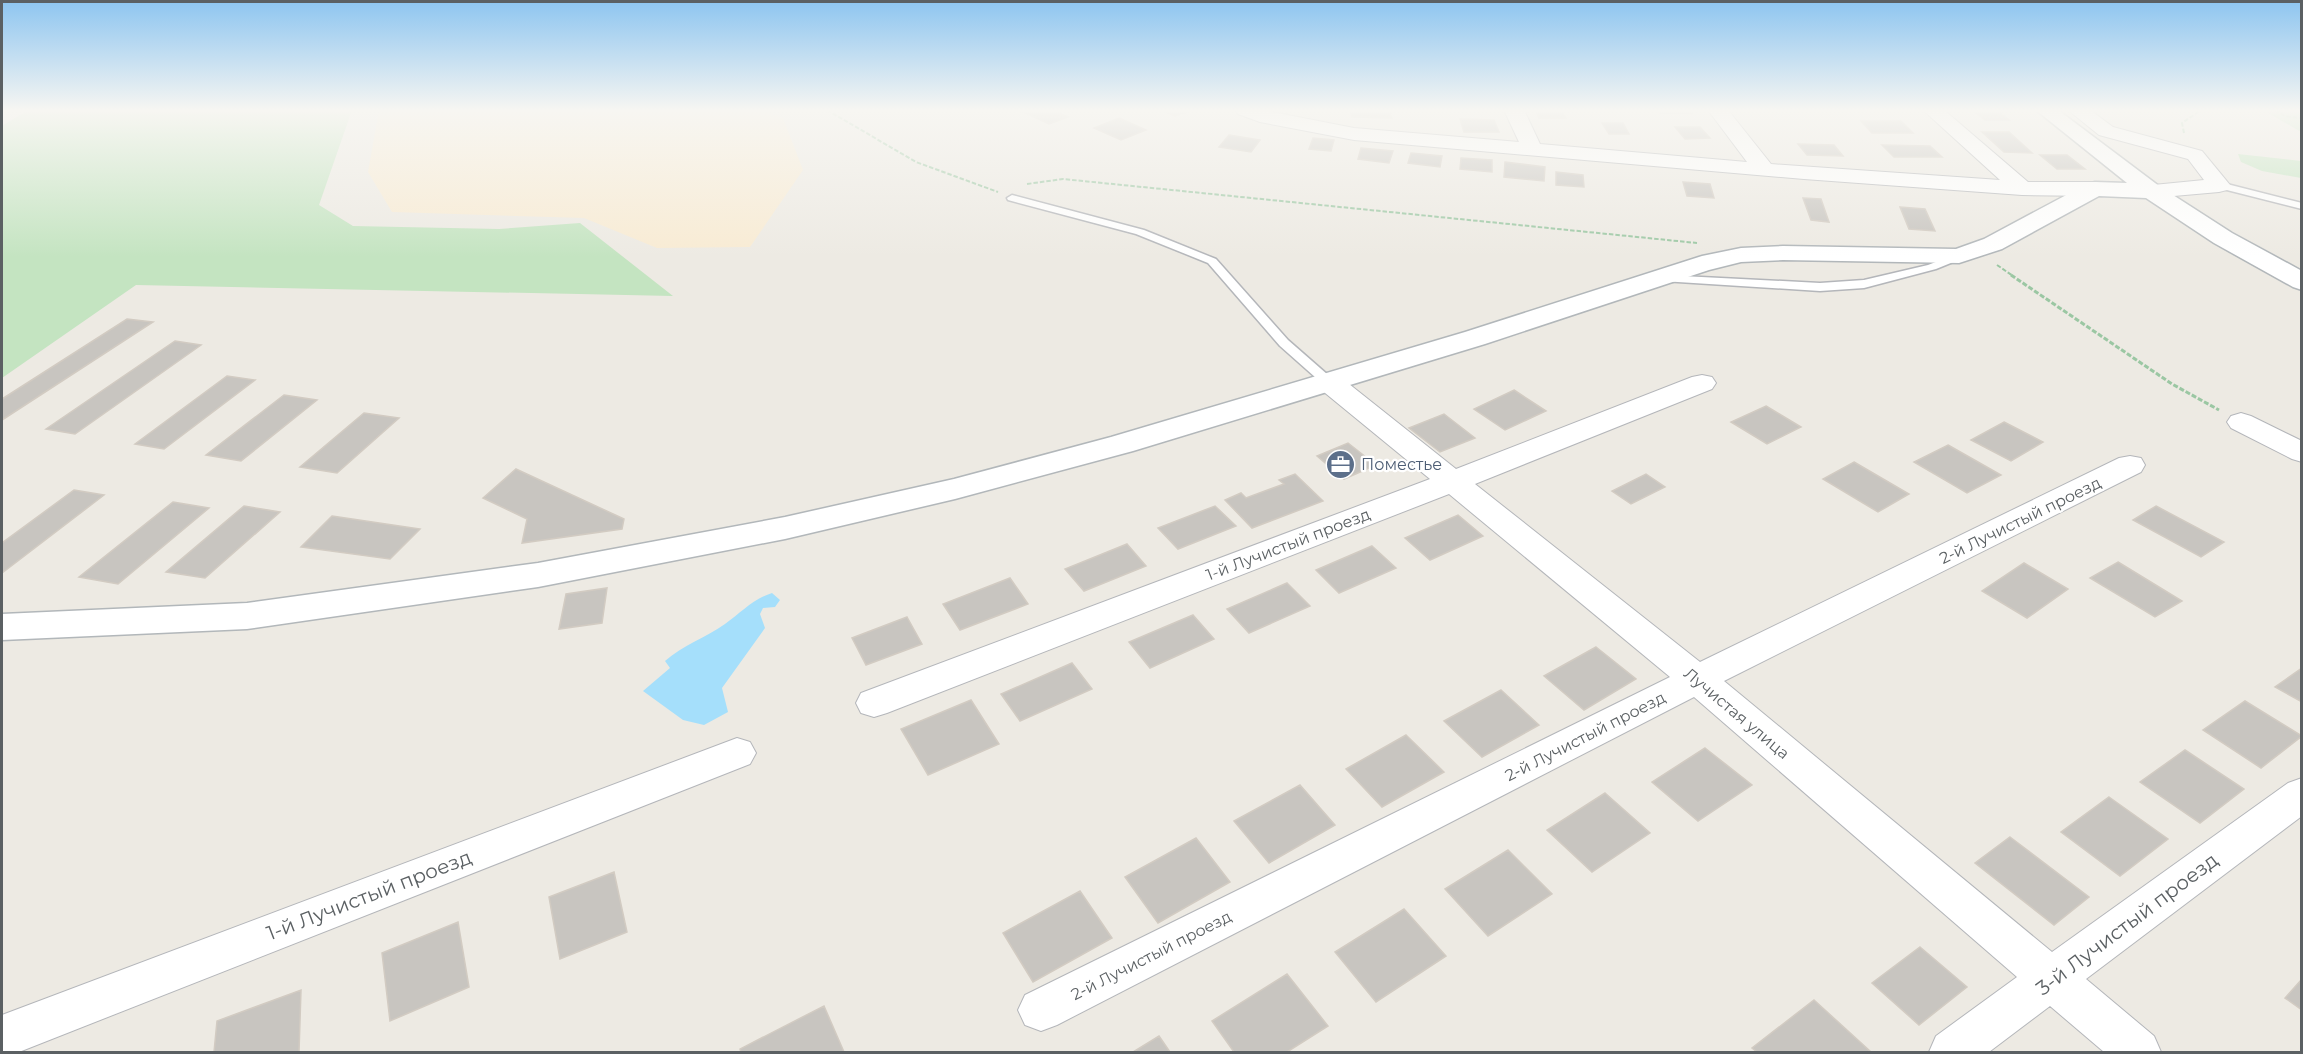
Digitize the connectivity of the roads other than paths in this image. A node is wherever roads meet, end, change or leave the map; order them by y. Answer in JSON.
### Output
{"nodes":[{"id":1,"x":1650,"y":159,"type":"edge"},
{"id":2,"x":1756,"y":159,"type":"edge"},
{"id":3,"x":1989,"y":159,"type":"edge"},
{"id":4,"x":2110,"y":159,"type":"edge"},
{"id":5,"x":2198,"y":159,"type":"edge"},
{"id":6,"x":1764,"y":169,"type":"junction"},
{"id":7,"x":2219,"y":185,"type":"junction"},
{"id":8,"x":2022,"y":188,"type":"junction"},
{"id":9,"x":2095,"y":189,"type":"junction"},
{"id":10,"x":2151,"y":191,"type":"junction"},
{"id":11,"x":1012,"y":198,"type":"road end"},
{"id":12,"x":2301,"y":207,"type":"edge"},
{"id":13,"x":2301,"y":282,"type":"edge"},
{"id":14,"x":1329,"y":382,"type":"junction"},
{"id":15,"x":1702,"y":383,"type":"dead end"},
{"id":16,"x":2241,"y":422,"type":"road end"},
{"id":17,"x":2301,"y":453,"type":"edge"},
{"id":18,"x":2130,"y":465,"type":"dead end"},
{"id":19,"x":1452,"y":482,"type":"junction"},
{"id":20,"x":2,"y":627,"type":"edge"},
{"id":21,"x":1697,"y":679,"type":"junction"},
{"id":22,"x":874,"y":703,"type":"dead end"},
{"id":23,"x":737,"y":753,"type":"dead end"},
{"id":24,"x":2301,"y":794,"type":"edge"},
{"id":25,"x":2053,"y":980,"type":"junction"},
{"id":26,"x":1041,"y":1010,"type":"dead end"},
{"id":27,"x":2,"y":1037,"type":"edge"},
{"id":28,"x":1952,"y":1053,"type":"edge"},
{"id":29,"x":2138,"y":1053,"type":"edge"}],
"edges":[{"from":1,"to":6,"type":"street"},
{"from":2,"to":6,"type":"street"},
{"from":3,"to":8,"type":"street"},
{"from":4,"to":10,"type":"street"},
{"from":5,"to":7,"type":"street"},
{"from":6,"to":8,"type":"street"},
{"from":7,"to":10,"type":"street"},
{"from":7,"to":12,"type":"lane"},
{"from":8,"to":9,"type":"street"},
{"from":9,"to":10,"type":"street"},
{"from":9,"to":14,"type":"street"},
{"from":10,"to":13,"type":"street"},
{"from":11,"to":14,"type":"lane"},
{"from":14,"to":19,"type":"street","name":"Лучистая улица"},
{"from":14,"to":20,"type":"street"},
{"from":15,"to":19,"type":"street","name":"1-й Лучистый проезд"},
{"from":16,"to":17,"type":"street"},
{"from":18,"to":21,"type":"street","name":"2-й Лучистый проезд"},
{"from":19,"to":21,"type":"street","name":"Лучистая улица"},
{"from":19,"to":22,"type":"street","name":"1-й Лучистый проезд"},
{"from":21,"to":25,"type":"street","name":"Лучистая улица"},
{"from":21,"to":26,"type":"street","name":"2-й Лучистый проезд"},
{"from":23,"to":27,"type":"street","name":"1-й Лучистый проезд"},
{"from":24,"to":25,"type":"street","name":"3-й Лучистый проезд"},
{"from":25,"to":28,"type":"street","name":"3-й Лучистый проезд"},
{"from":25,"to":29,"type":"street","name":"Лучистая улица"}]}
